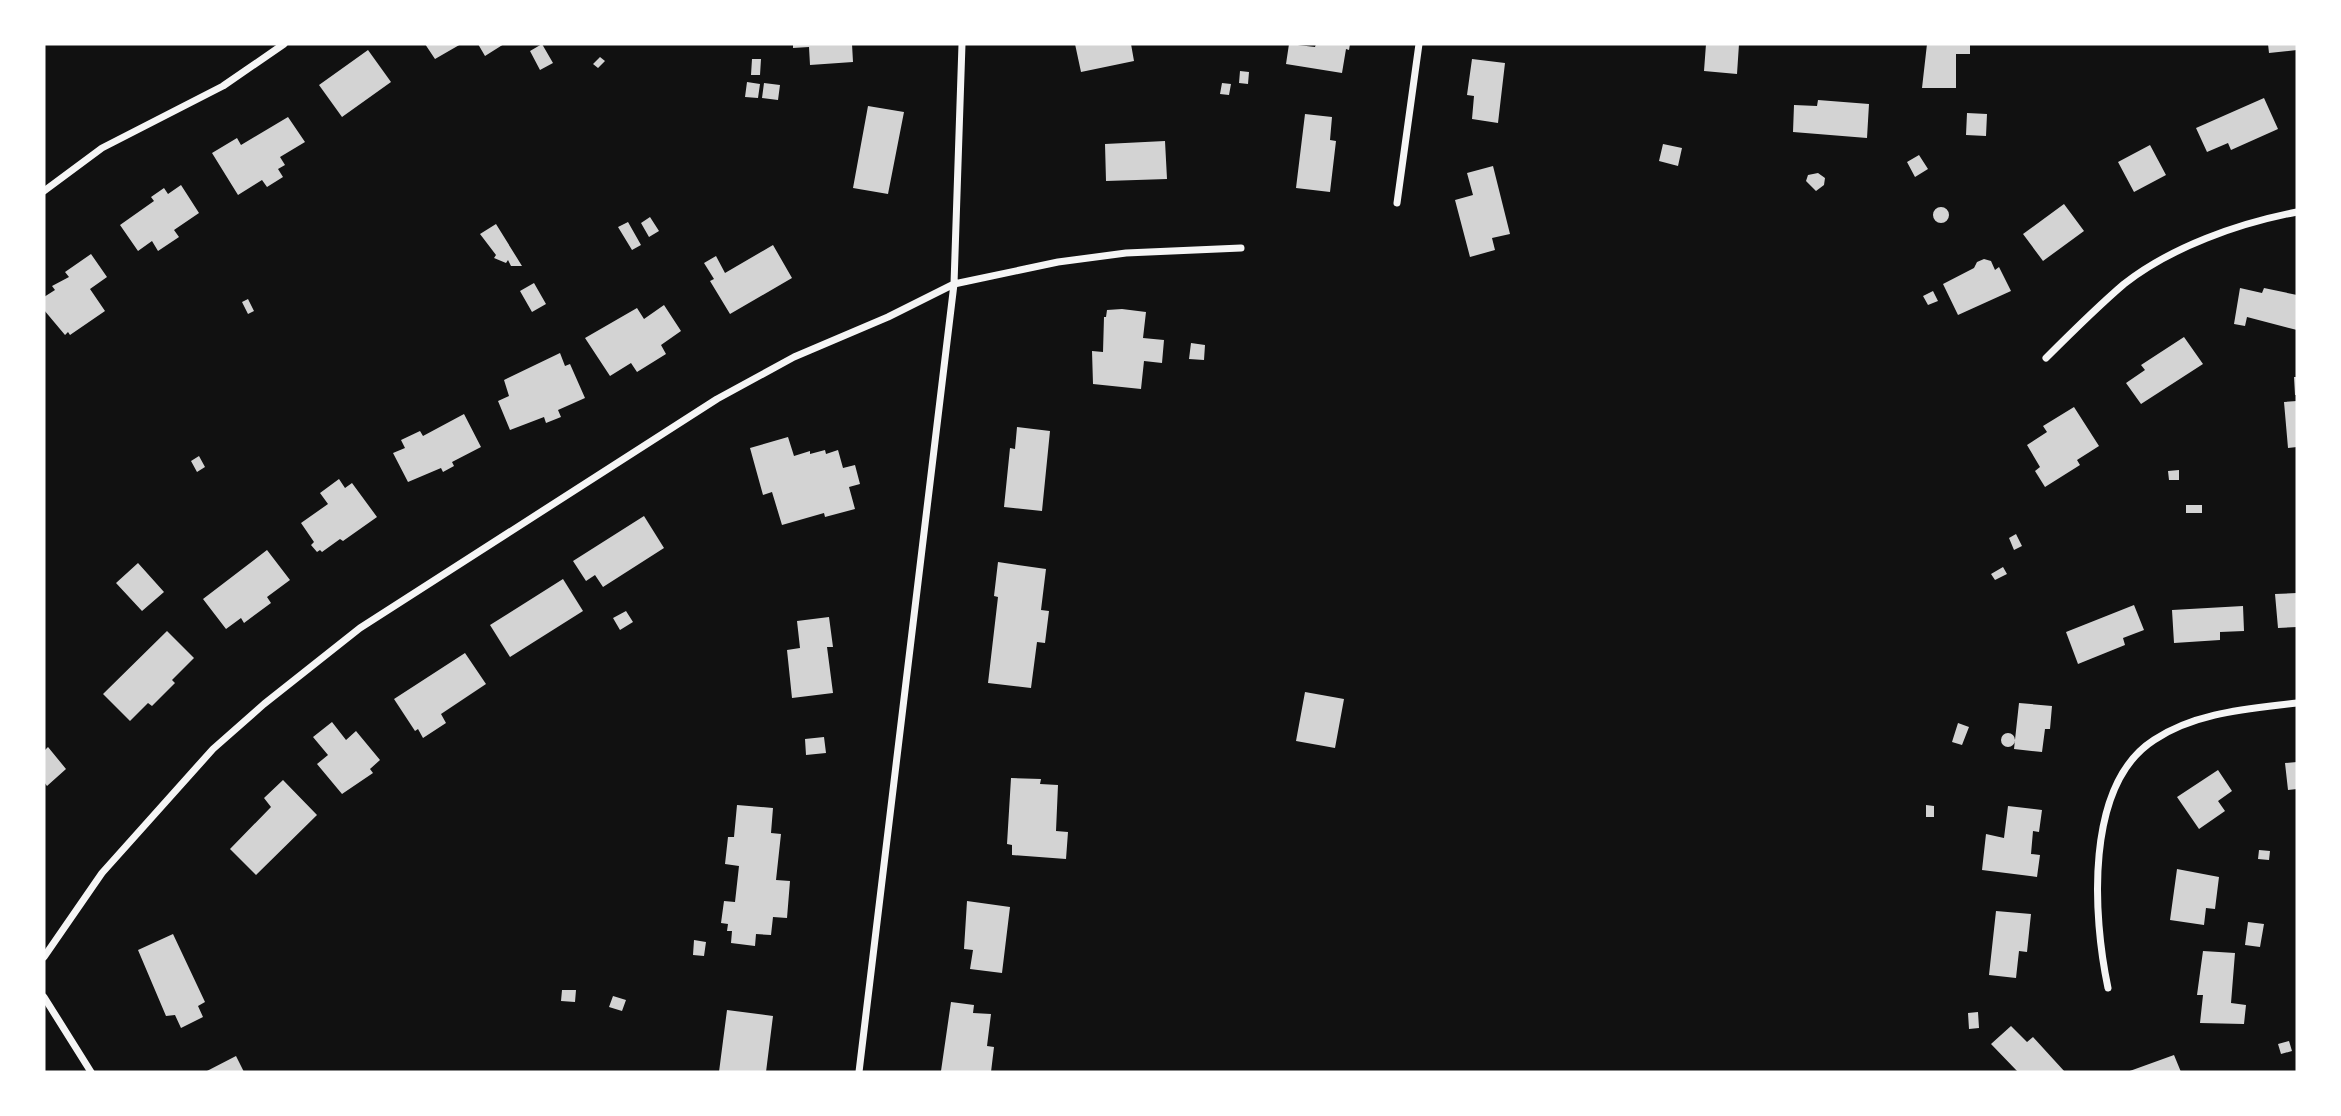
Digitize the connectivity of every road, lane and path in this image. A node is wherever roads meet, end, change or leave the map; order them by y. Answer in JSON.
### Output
{"nodes":[{"id":1,"x":284,"y":44,"type":"edge"},
{"id":2,"x":962,"y":44,"type":"edge"},
{"id":3,"x":1419,"y":44,"type":"edge"},
{"id":4,"x":44,"y":191,"type":"edge"},
{"id":5,"x":1397,"y":203,"type":"dead end"},
{"id":6,"x":2297,"y":212,"type":"edge"},
{"id":7,"x":1241,"y":248,"type":"dead end"},
{"id":8,"x":954,"y":284,"type":"junction"},
{"id":9,"x":2046,"y":358,"type":"dead end"},
{"id":10,"x":2297,"y":703,"type":"edge"},
{"id":11,"x":44,"y":957,"type":"edge"},
{"id":12,"x":2108,"y":988,"type":"dead end"},
{"id":13,"x":44,"y":997,"type":"edge"},
{"id":14,"x":91,"y":1072,"type":"edge"},
{"id":15,"x":859,"y":1072,"type":"edge"}],
"edges":[{"from":1,"to":4,"type":"street"},
{"from":2,"to":8,"type":"street"},
{"from":3,"to":5,"type":"street"},
{"from":6,"to":9,"type":"street"},
{"from":7,"to":8,"type":"street"},
{"from":8,"to":11,"type":"street"},
{"from":8,"to":15,"type":"street"},
{"from":10,"to":12,"type":"street"},
{"from":13,"to":14,"type":"street"}]}
